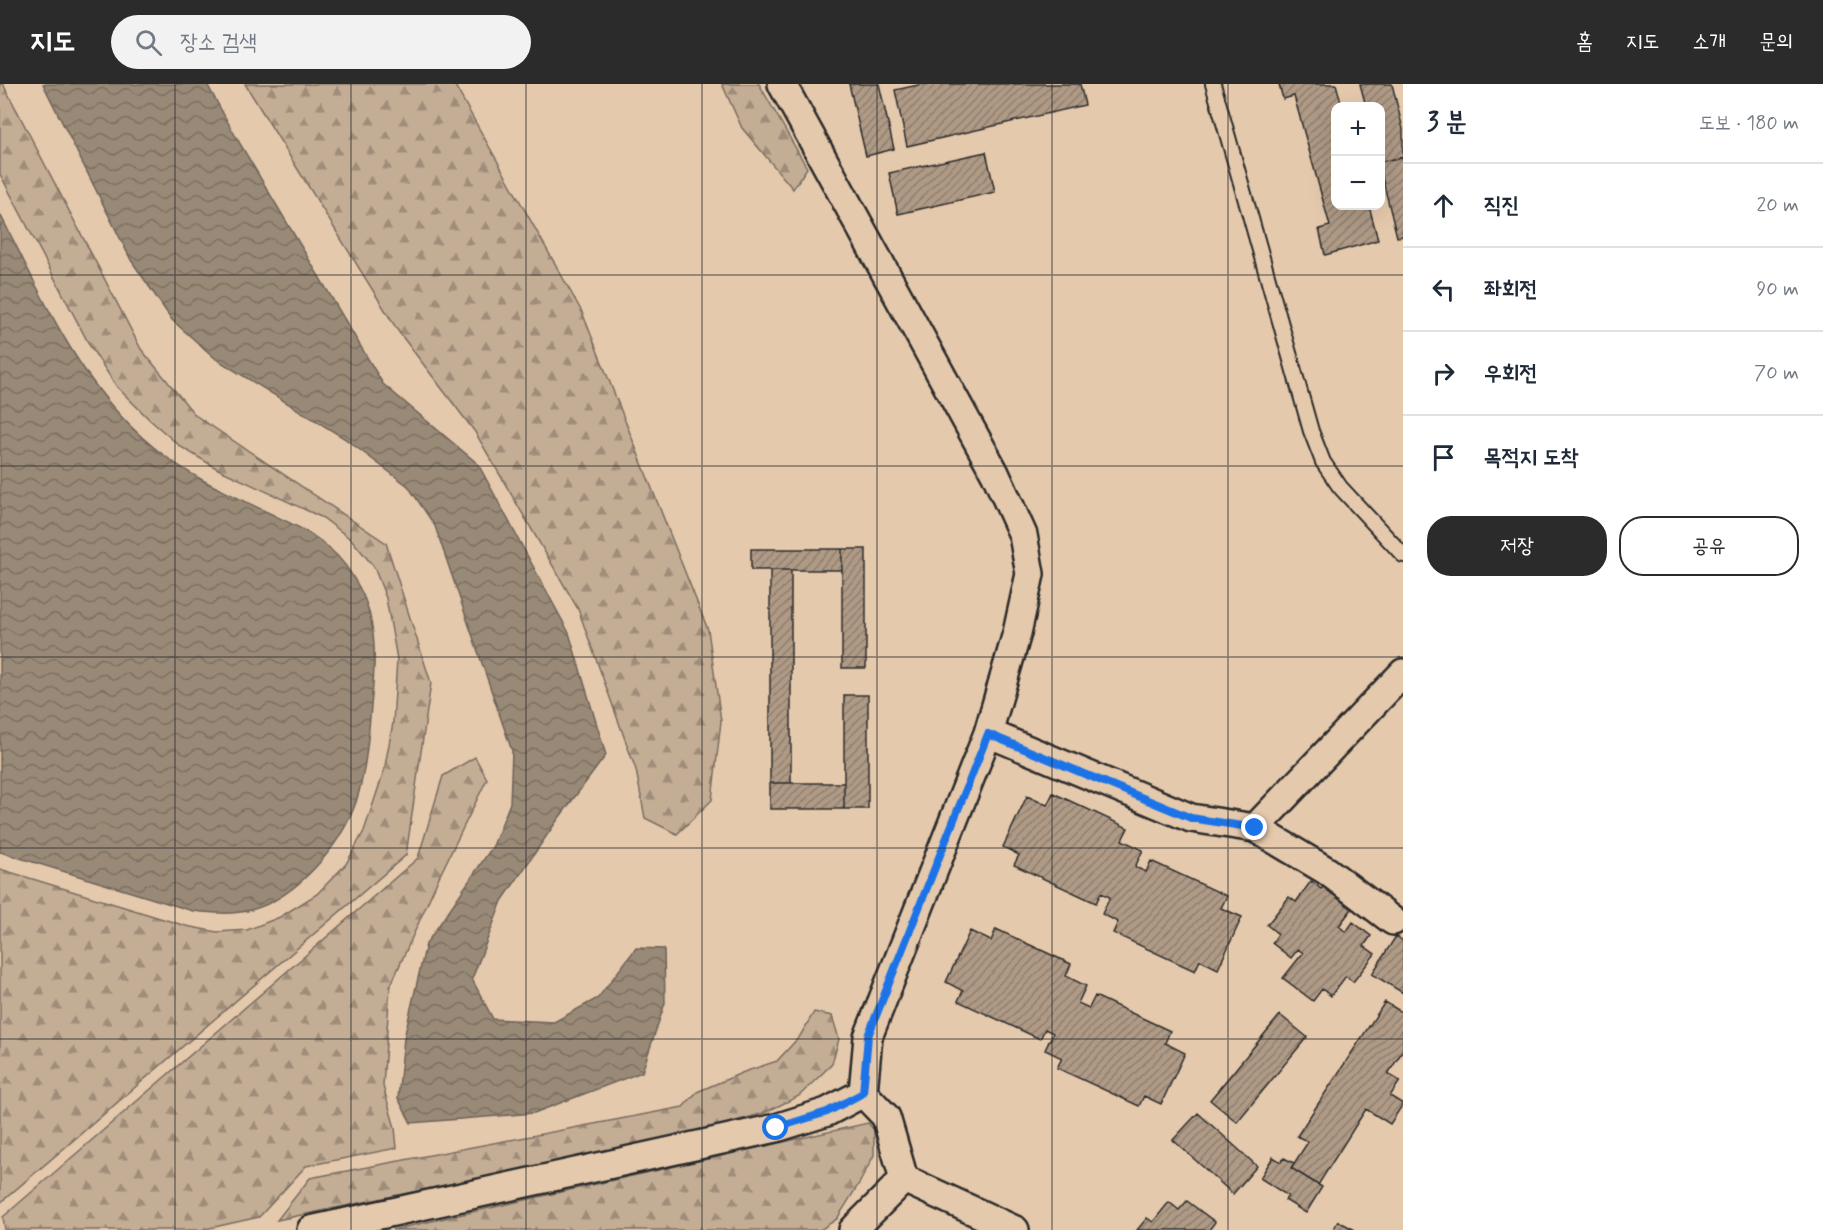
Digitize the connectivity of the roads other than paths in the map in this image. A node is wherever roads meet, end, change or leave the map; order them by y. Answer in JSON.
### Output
{"nodes":[{"id":1,"x":783,"y":84,"type":"edge"},
{"id":2,"x":1213,"y":84,"type":"edge"},
{"id":3,"x":1403,"y":555,"type":"edge"},
{"id":4,"x":1403,"y":673,"type":"edge"},
{"id":5,"x":988,"y":734,"type":"junction"},
{"id":6,"x":1255,"y":828,"type":"junction"},
{"id":7,"x":1393,"y":921,"type":"dead end"},
{"id":8,"x":863,"y":1093,"type":"junction"},
{"id":9,"x":904,"y":1179,"type":"junction"},
{"id":10,"x":311,"y":1230,"type":"edge"},
{"id":11,"x":853,"y":1230,"type":"edge"},
{"id":12,"x":1015,"y":1230,"type":"edge"}],
"edges":[{"from":1,"to":5,"type":"street"},
{"from":2,"to":3,"type":"lane"},
{"from":4,"to":6,"type":"street"},
{"from":5,"to":6,"type":"street"},
{"from":5,"to":8,"type":"street"},
{"from":6,"to":7,"type":"street"},
{"from":8,"to":9,"type":"street"},
{"from":8,"to":10,"type":"street"},
{"from":9,"to":11,"type":"street"},
{"from":9,"to":12,"type":"street"}]}
